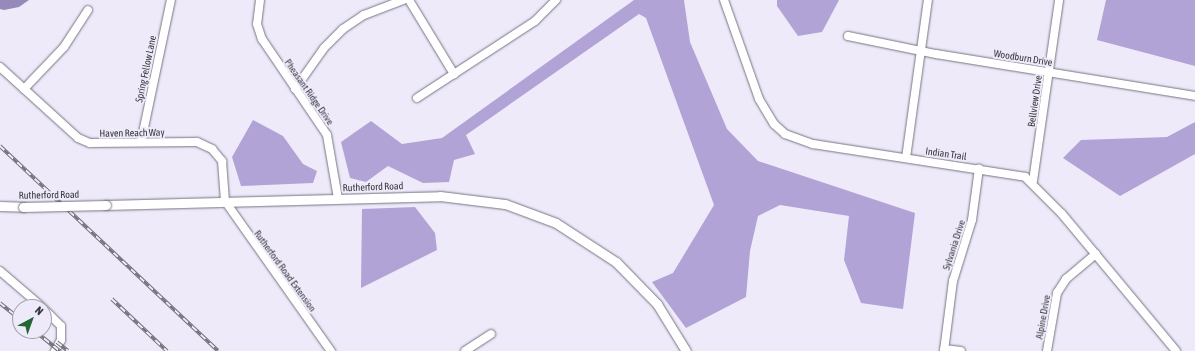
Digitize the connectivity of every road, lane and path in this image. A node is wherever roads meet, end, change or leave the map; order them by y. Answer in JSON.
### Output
{"nodes":[{"id":1,"x":171,"y":0,"type":"edge"},
{"id":2,"x":260,"y":0,"type":"edge"},
{"id":3,"x":402,"y":0,"type":"edge"},
{"id":4,"x":409,"y":0,"type":"edge"},
{"id":5,"x":556,"y":0,"type":"edge"},
{"id":6,"x":724,"y":0,"type":"edge"},
{"id":7,"x":928,"y":0,"type":"edge"},
{"id":8,"x":1060,"y":0,"type":"edge"},
{"id":9,"x":88,"y":10,"type":"dead end"},
{"id":10,"x":848,"y":36,"type":"dead end"},
{"id":11,"x":921,"y":50,"type":"junction"},
{"id":12,"x":0,"y":67,"type":"edge"},
{"id":13,"x":1050,"y":73,"type":"junction"},
{"id":14,"x":454,"y":74,"type":"junction"},
{"id":15,"x":24,"y":89,"type":"junction"},
{"id":16,"x":295,"y":89,"type":"junction"},
{"id":17,"x":1195,"y":96,"type":"edge"},
{"id":18,"x":417,"y":98,"type":"dead end"},
{"id":19,"x":141,"y":142,"type":"junction"},
{"id":20,"x":906,"y":158,"type":"junction"},
{"id":21,"x":979,"y":168,"type":"junction"},
{"id":22,"x":1033,"y":181,"type":"junction"},
{"id":23,"x":338,"y":199,"type":"junction"},
{"id":24,"x":224,"y":201,"type":"junction"},
{"id":25,"x":0,"y":206,"type":"edge"},
{"id":26,"x":1096,"y":254,"type":"junction"},
{"id":27,"x":0,"y":271,"type":"edge"},
{"id":28,"x":33,"y":299,"type":"edge"},
{"id":29,"x":52,"y":317,"type":"edge"},
{"id":30,"x":491,"y":334,"type":"dead end"},
{"id":31,"x":944,"y":350,"type":"edge"},
{"id":32,"x":55,"y":351,"type":"edge"},
{"id":33,"x":331,"y":351,"type":"edge"},
{"id":34,"x":465,"y":351,"type":"edge"},
{"id":35,"x":686,"y":351,"type":"edge"},
{"id":36,"x":961,"y":351,"type":"edge"},
{"id":37,"x":1047,"y":351,"type":"edge"},
{"id":38,"x":1176,"y":351,"type":"edge"}],
"edges":[{"from":1,"to":19,"type":"street","name":"Spring Fellow Lane"},
{"from":2,"to":16,"type":"street","name":"Pheasant Ridge Drive"},
{"from":3,"to":16,"type":"street"},
{"from":4,"to":14,"type":"street"},
{"from":5,"to":14,"type":"street"},
{"from":6,"to":20,"type":"street","name":"Indian Trail"},
{"from":7,"to":11,"type":"street"},
{"from":8,"to":13,"type":"street","name":"Bellview Drive"},
{"from":9,"to":15,"type":"street"},
{"from":10,"to":11,"type":"street","name":"Woodburn Drive"},
{"from":11,"to":13,"type":"street","name":"Woodburn Drive"},
{"from":11,"to":20,"type":"street"},
{"from":12,"to":15,"type":"street","name":"Haven Reach Way"},
{"from":13,"to":17,"type":"street","name":"Woodburn Drive"},
{"from":13,"to":22,"type":"street","name":"Bellview Drive"},
{"from":14,"to":18,"type":"street"},
{"from":15,"to":19,"type":"street","name":"Haven Reach Way"},
{"from":16,"to":23,"type":"street","name":"Pheasant Ridge Drive"},
{"from":19,"to":24,"type":"street","name":"Haven Reach Way"},
{"from":20,"to":21,"type":"street","name":"Indian Trail"},
{"from":21,"to":22,"type":"street","name":"Indian Trail"},
{"from":21,"to":31,"type":"street","name":"Sylvania Drive"},
{"from":22,"to":26,"type":"street","name":"Indian Trail"},
{"from":23,"to":24,"type":"street","name":"Rutherford Road"},
{"from":23,"to":35,"type":"street","name":"Rutherford Road"},
{"from":24,"to":25,"type":"street","name":"Rutherford Road","bridge":true},
{"from":24,"to":33,"type":"street","name":"Rutherford Road Extension"},
{"from":26,"to":37,"type":"street","name":"Alpine Drive"},
{"from":26,"to":38,"type":"street","name":"Indian Trail"},
{"from":27,"to":28,"type":"street"},
{"from":29,"to":32,"type":"street"},
{"from":30,"to":34,"type":"street"},
{"from":31,"to":36,"type":"street"}]}
